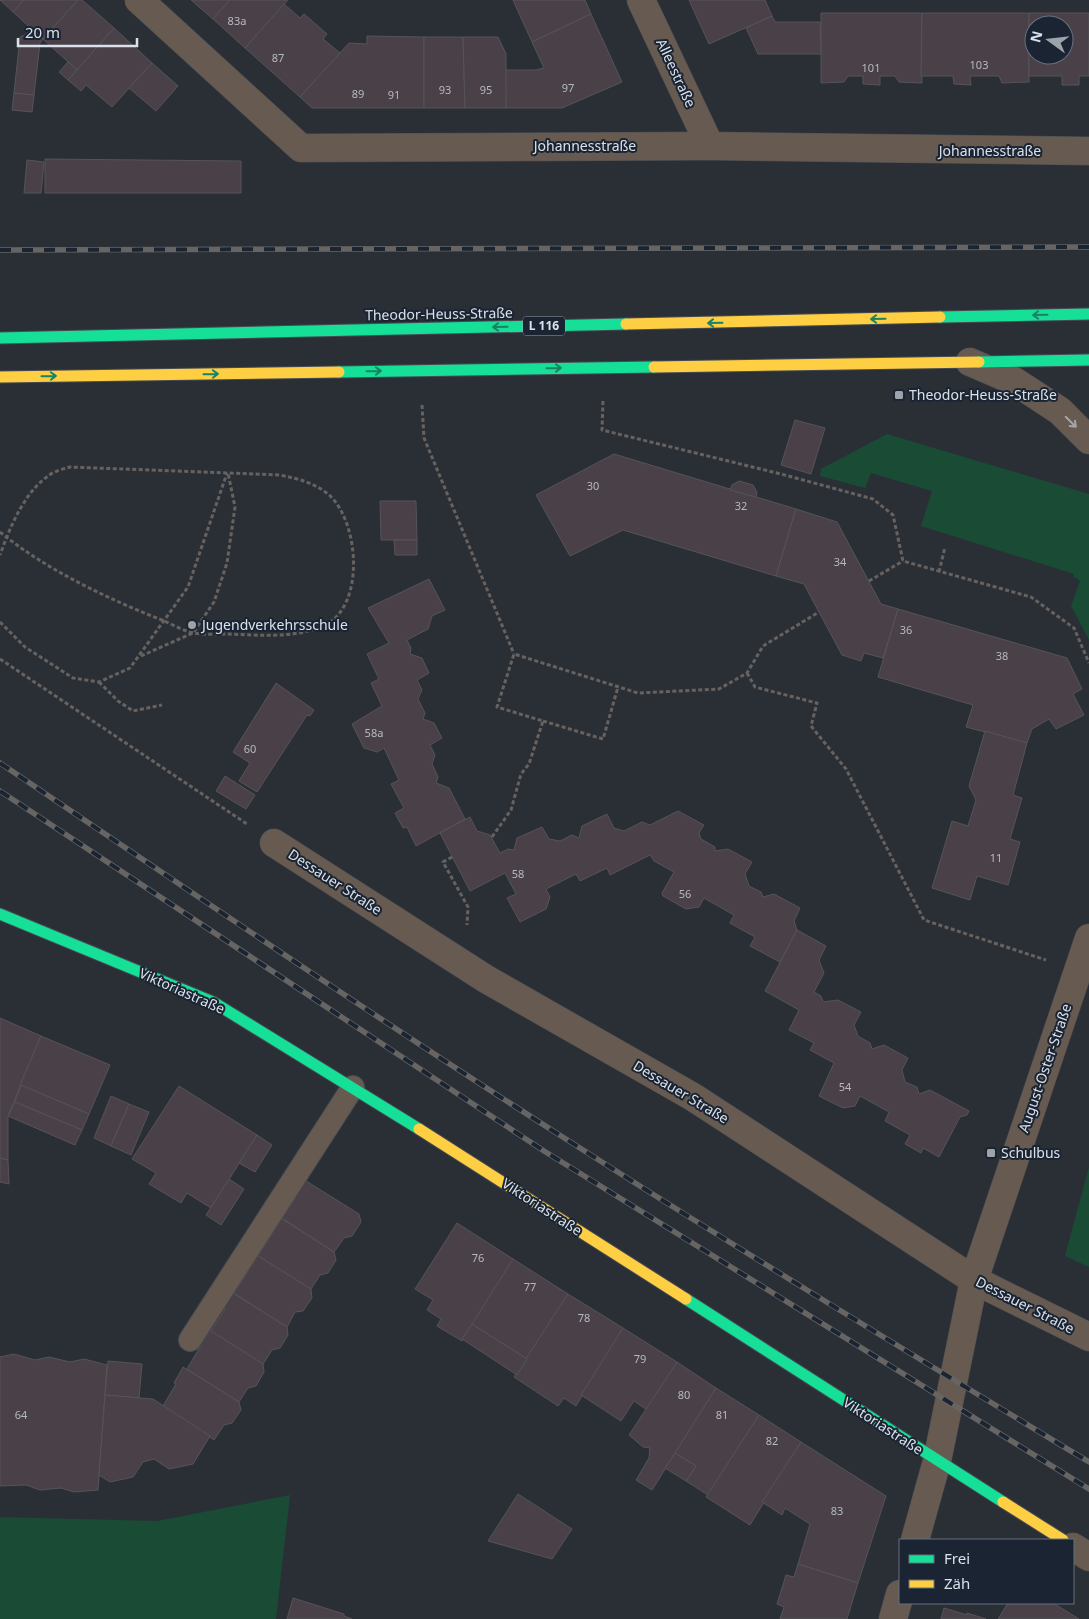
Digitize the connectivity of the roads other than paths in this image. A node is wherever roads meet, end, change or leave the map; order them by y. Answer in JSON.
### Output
{"nodes":[{"id":1,"x":139,"y":0,"type":"edge"},
{"id":2,"x":641,"y":0,"type":"edge"},
{"id":3,"x":710,"y":146,"type":"junction"},
{"id":4,"x":1089,"y":152,"type":"edge"},
{"id":5,"x":1089,"y":314,"type":"edge"},
{"id":6,"x":0,"y":338,"type":"edge"},
{"id":7,"x":1089,"y":360,"type":"edge"},
{"id":8,"x":970,"y":362,"type":"junction"},
{"id":9,"x":0,"y":377,"type":"edge"},
{"id":10,"x":1089,"y":440,"type":"edge"},
{"id":11,"x":274,"y":843,"type":"road end"},
{"id":12,"x":0,"y":914,"type":"edge"},
{"id":13,"x":1089,"y":938,"type":"edge"},
{"id":14,"x":353,"y":1087,"type":"junction"},
{"id":15,"x":974,"y":1280,"type":"junction"},
{"id":16,"x":1089,"y":1337,"type":"edge"},
{"id":17,"x":190,"y":1340,"type":"dead end"},
{"id":18,"x":937,"y":1461,"type":"junction"},
{"id":19,"x":915,"y":1539,"type":"edge"},
{"id":20,"x":1061,"y":1539,"type":"edge"},
{"id":21,"x":1074,"y":1548,"type":"edge"},
{"id":22,"x":1089,"y":1557,"type":"edge"},
{"id":23,"x":899,"y":1598,"type":"edge"},
{"id":24,"x":893,"y":1619,"type":"edge"}],
"edges":[{"from":1,"to":3,"type":"street","name":"Johannesstraße"},
{"from":2,"to":3,"type":"street","name":"Alleestraße"},
{"from":3,"to":4,"type":"street","name":"Johannesstraße"},
{"from":5,"to":6,"type":"main road","name":"Theodor-Heuss-Straße","number":"L 116","one_way":true},
{"from":7,"to":8,"type":"main road"},
{"from":9,"to":8,"type":"main road","one_way":true},
{"from":8,"to":10,"type":"street","one_way":true},
{"from":11,"to":15,"type":"street","name":"Dessauer Straße"},
{"from":12,"to":14,"type":"main road","name":"Viktoriastraße"},
{"from":13,"to":15,"type":"street","name":"August-Oster-Straße"},
{"from":14,"to":17,"type":"lane"},
{"from":14,"to":18,"type":"main road","name":"Viktoriastraße"},
{"from":15,"to":16,"type":"street","name":"Dessauer Straße"},
{"from":15,"to":18,"type":"street","name":"August-Oster-Straße"},
{"from":18,"to":19,"type":"street","name":"August-Oster-Straße"},
{"from":18,"to":20,"type":"main road","name":"Viktoriastraße"},
{"from":21,"to":22,"type":"street"},
{"from":23,"to":24,"type":"street"}]}
